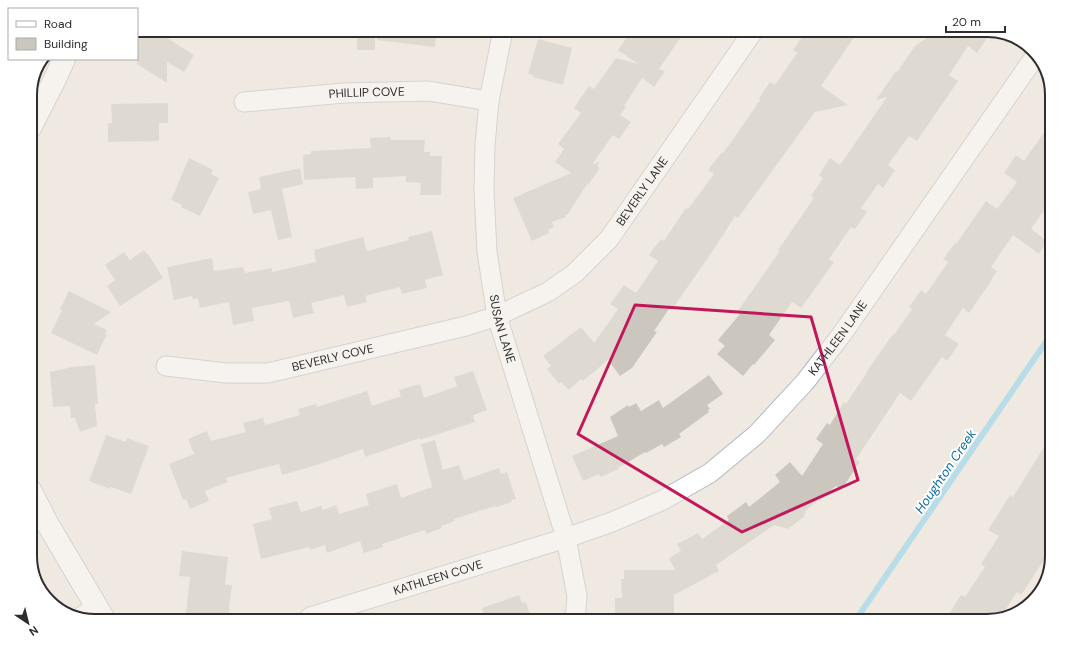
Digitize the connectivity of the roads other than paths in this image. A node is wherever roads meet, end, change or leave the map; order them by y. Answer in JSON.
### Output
{"nodes":[{"id":1,"x":502,"y":37,"type":"edge"},
{"id":2,"x":749,"y":37,"type":"edge"},
{"id":3,"x":64,"y":60,"type":"edge"},
{"id":4,"x":1033,"y":60,"type":"edge"},
{"id":5,"x":488,"y":101,"type":"junction"},
{"id":6,"x":244,"y":102,"type":"dead end"},
{"id":7,"x":37,"y":114,"type":"edge"},
{"id":8,"x":497,"y":316,"type":"junction"},
{"id":9,"x":166,"y":366,"type":"dead end"},
{"id":10,"x":37,"y":503,"type":"edge"},
{"id":11,"x":566,"y":538,"type":"junction"},
{"id":12,"x":93,"y":614,"type":"edge"},
{"id":13,"x":320,"y":614,"type":"edge"},
{"id":14,"x":576,"y":614,"type":"edge"}],
"edges":[{"from":1,"to":5,"type":"street","name":"SUSAN LANE"},
{"from":2,"to":8,"type":"street","name":"BEVERLY LANE"},
{"from":3,"to":7,"type":"street"},
{"from":4,"to":11,"type":"street","name":"KATHLEEN LANE"},
{"from":5,"to":6,"type":"street","name":"PHILLIP COVE"},
{"from":5,"to":8,"type":"street","name":"SUSAN LANE"},
{"from":8,"to":9,"type":"street","name":"BEVERLY COVE"},
{"from":8,"to":11,"type":"street","name":"SUSAN LANE"},
{"from":10,"to":12,"type":"street"},
{"from":11,"to":13,"type":"street","name":"KATHLEEN COVE"},
{"from":11,"to":14,"type":"street","name":"SUSAN LANE"}]}
